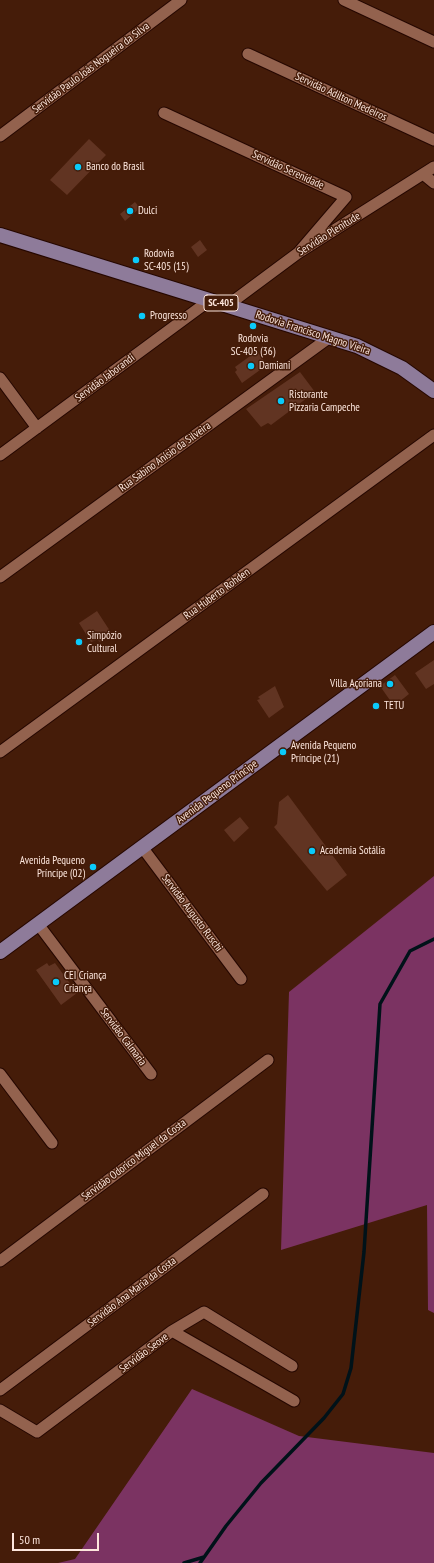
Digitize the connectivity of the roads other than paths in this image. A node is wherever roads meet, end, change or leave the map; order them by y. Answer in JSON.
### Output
{"nodes":[{"id":1,"x":181,"y":0,"type":"edge"},
{"id":2,"x":344,"y":0,"type":"edge"},
{"id":3,"x":434,"y":42,"type":"edge"},
{"id":4,"x":248,"y":54,"type":"dead end"},
{"id":5,"x":164,"y":112,"type":"dead end"},
{"id":6,"x":0,"y":136,"type":"edge"},
{"id":7,"x":434,"y":140,"type":"edge"},
{"id":8,"x":434,"y":167,"type":"edge"},
{"id":9,"x":423,"y":174,"type":"junction"},
{"id":10,"x":434,"y":183,"type":"edge"},
{"id":11,"x":0,"y":235,"type":"edge"},
{"id":12,"x":298,"y":253,"type":"junction"},
{"id":13,"x":210,"y":300,"type":"junction"},
{"id":14,"x":228,"y":305,"type":"junction"},
{"id":15,"x":330,"y":337,"type":"junction"},
{"id":16,"x":0,"y":378,"type":"edge"},
{"id":17,"x":434,"y":391,"type":"edge"},
{"id":18,"x":37,"y":428,"type":"junction"},
{"id":19,"x":434,"y":435,"type":"edge"},
{"id":20,"x":0,"y":455,"type":"edge"},
{"id":21,"x":0,"y":578,"type":"edge"},
{"id":22,"x":434,"y":632,"type":"edge"},
{"id":23,"x":0,"y":752,"type":"edge"},
{"id":24,"x":142,"y":847,"type":"junction"},
{"id":25,"x":38,"y":924,"type":"junction"},
{"id":26,"x":0,"y":952,"type":"edge"},
{"id":27,"x":241,"y":979,"type":"dead end"},
{"id":28,"x":268,"y":1060,"type":"dead end"},
{"id":29,"x":0,"y":1074,"type":"edge"},
{"id":30,"x":151,"y":1074,"type":"dead end"},
{"id":31,"x":52,"y":1143,"type":"dead end"},
{"id":32,"x":263,"y":1194,"type":"dead end"},
{"id":33,"x":0,"y":1261,"type":"edge"},
{"id":34,"x":172,"y":1331,"type":"junction"},
{"id":35,"x":292,"y":1366,"type":"dead end"},
{"id":36,"x":0,"y":1390,"type":"edge"},
{"id":37,"x":294,"y":1401,"type":"dead end"},
{"id":38,"x":0,"y":1410,"type":"edge"}],
"edges":[{"from":1,"to":6,"type":"street","name":"Servidão Paulo Joás Nogueira da Silva"},
{"from":2,"to":3,"type":"street"},
{"from":4,"to":7,"type":"street","name":"Servidão Adilton Medeiros"},
{"from":5,"to":12,"type":"street","name":"Servidão Serenidade"},
{"from":8,"to":9,"type":"street","name":"Servidão Plenitude"},
{"from":9,"to":10,"type":"street"},
{"from":9,"to":12,"type":"street","name":"Servidão Plenitude"},
{"from":11,"to":13,"type":"main road","name":"Rodovia Francisco Magno Vieira","number":"SC-405"},
{"from":12,"to":14,"type":"street","name":"Servidão Plenitude"},
{"from":13,"to":14,"type":"main road","name":"Rodovia Francisco Magno Vieira","number":"SC-405"},
{"from":13,"to":18,"type":"street","name":"Servidão Jaborandi"},
{"from":14,"to":15,"type":"main road","name":"Rodovia Francisco Magno Vieira","number":"SC-405"},
{"from":15,"to":17,"type":"main road","name":"Rodovia Francisco Magno Vieira","number":"SC-405"},
{"from":15,"to":21,"type":"street","name":"Rua Sabino Anísio da Silveira"},
{"from":16,"to":18,"type":"street"},
{"from":18,"to":20,"type":"street","name":"Servidão Jaborandi"},
{"from":19,"to":23,"type":"street","name":"Rua Huberto Rohden"},
{"from":22,"to":24,"type":"main road","name":"Avenida Pequeno Príncipe"},
{"from":24,"to":25,"type":"main road","name":"Avenida Pequeno Príncipe"},
{"from":24,"to":27,"type":"street","name":"Servidão Augusto Ruschi"},
{"from":25,"to":26,"type":"main road","name":"Avenida Pequeno Príncipe"},
{"from":25,"to":30,"type":"street","name":"Servidão Calmaria"},
{"from":28,"to":33,"type":"street","name":"Servidão Odorico Miguel da Costa"},
{"from":29,"to":31,"type":"street"},
{"from":32,"to":36,"type":"street","name":"Servidão Ana Maria da Costa"},
{"from":34,"to":35,"type":"street","name":"Servidão Seove"},
{"from":34,"to":37,"type":"street"},
{"from":34,"to":38,"type":"street","name":"Servidão Seove"}]}
